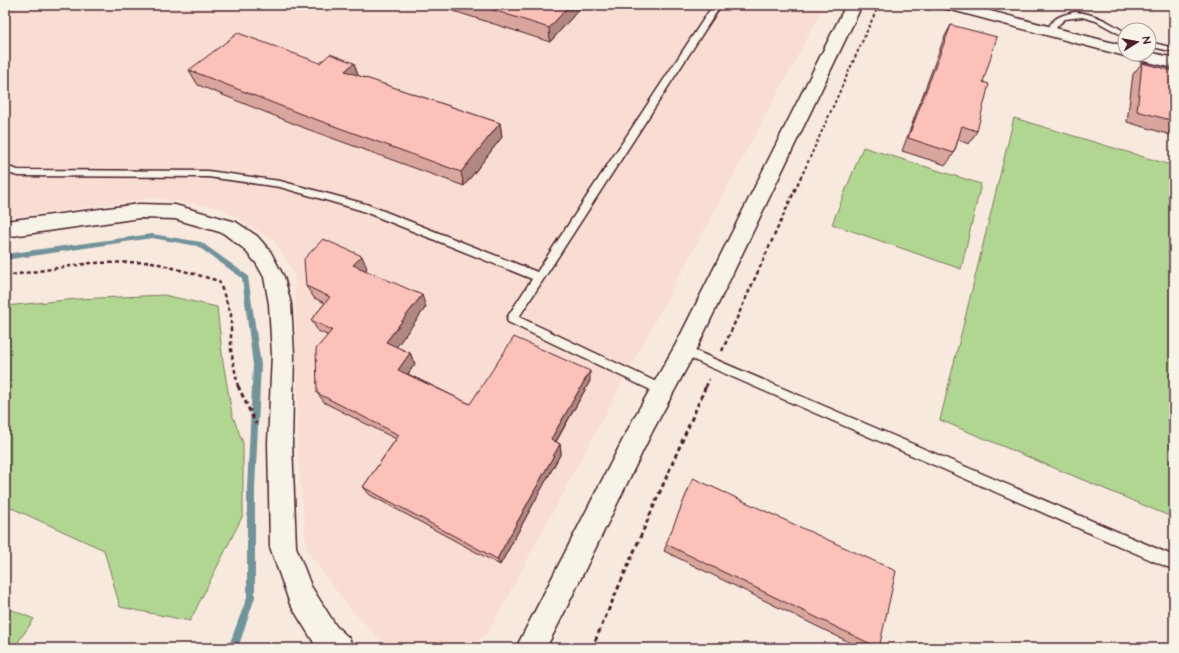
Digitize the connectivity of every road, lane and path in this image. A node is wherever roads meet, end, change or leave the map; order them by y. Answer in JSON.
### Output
{"nodes":[{"id":1,"x":717,"y":5,"type":"edge"},
{"id":2,"x":854,"y":5,"type":"edge"},
{"id":3,"x":949,"y":5,"type":"edge"},
{"id":4,"x":876,"y":11,"type":"dead end"},
{"id":5,"x":1117,"y":30,"type":"edge"},
{"id":6,"x":1052,"y":32,"type":"junction"},
{"id":7,"x":1157,"y":46,"type":"edge"},
{"id":8,"x":1117,"y":49,"type":"edge"},
{"id":9,"x":1174,"y":50,"type":"edge"},
{"id":10,"x":1157,"y":59,"type":"edge"},
{"id":11,"x":1174,"y":63,"type":"edge"},
{"id":12,"x":5,"y":169,"type":"edge"},
{"id":13,"x":5,"y":228,"type":"edge"},
{"id":14,"x":5,"y":276,"type":"edge"},
{"id":15,"x":539,"y":277,"type":"junction"},
{"id":16,"x":684,"y":351,"type":"junction"},
{"id":17,"x":715,"y":365,"type":"junction"},
{"id":18,"x":660,"y":390,"type":"junction"},
{"id":19,"x":259,"y":430,"type":"dead end"},
{"id":20,"x":1174,"y":563,"type":"edge"},
{"id":21,"x":339,"y":648,"type":"edge"},
{"id":22,"x":530,"y":648,"type":"edge"},
{"id":23,"x":592,"y":648,"type":"edge"}],
"edges":[{"from":1,"to":15,"type":"lane"},
{"from":2,"to":16,"type":"street"},
{"from":3,"to":6,"type":"street"},
{"from":4,"to":17,"type":"path"},
{"from":5,"to":6,"type":"lane"},
{"from":6,"to":8,"type":"street"},
{"from":7,"to":9,"type":"lane"},
{"from":10,"to":11,"type":"street"},
{"from":12,"to":15,"type":"lane"},
{"from":13,"to":21,"type":"street"},
{"from":14,"to":19,"type":"path"},
{"from":15,"to":18,"type":"lane"},
{"from":16,"to":17,"type":"lane"},
{"from":16,"to":18,"type":"street"},
{"from":17,"to":20,"type":"lane"},
{"from":17,"to":23,"type":"path"},
{"from":18,"to":22,"type":"street"}]}
